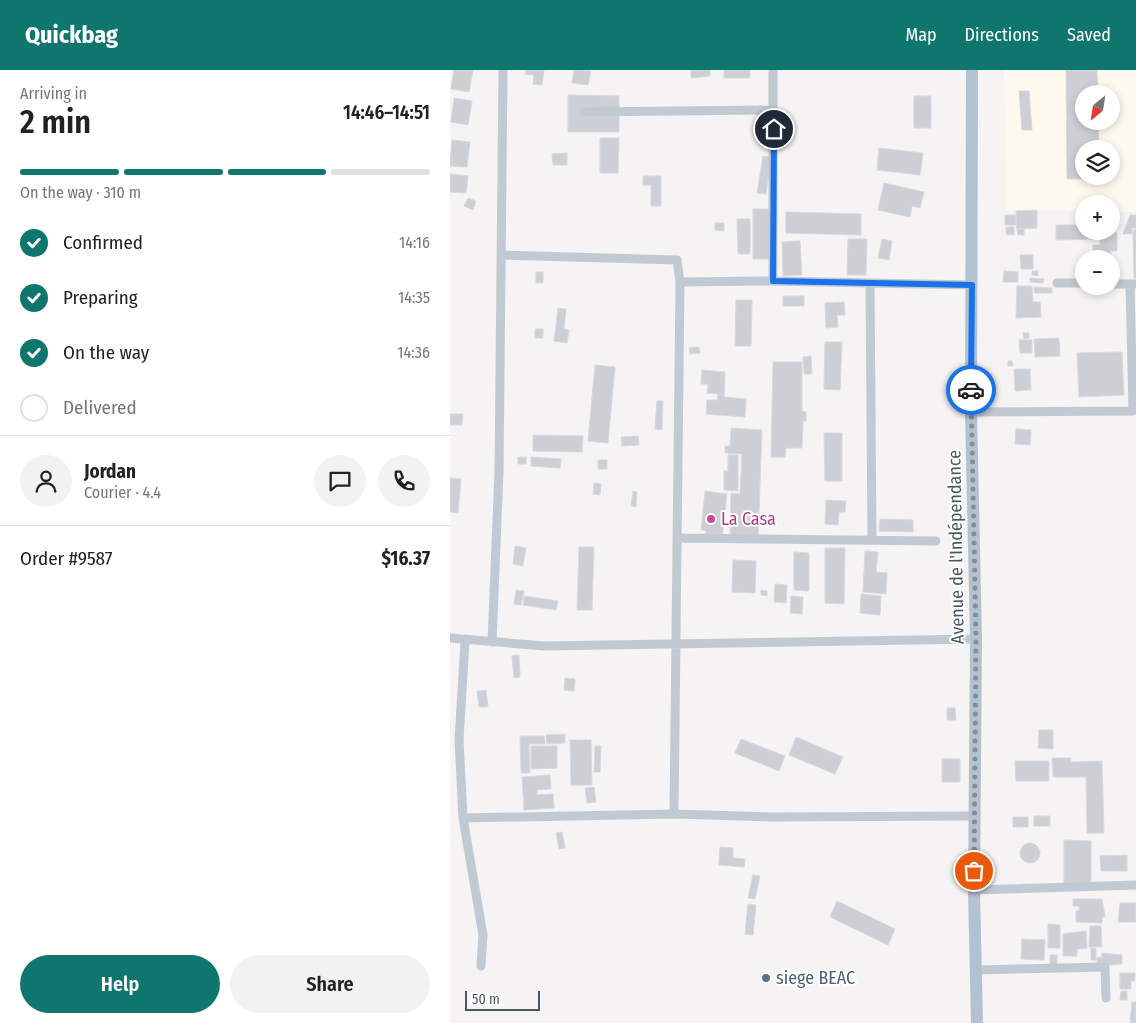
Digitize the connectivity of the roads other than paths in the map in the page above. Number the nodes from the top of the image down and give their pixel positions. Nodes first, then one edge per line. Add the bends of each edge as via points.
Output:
1 (503, 70) edge
2 (773, 70) edge
3 (972, 70) edge
4 (774, 110) junction
5 (584, 112) dead end
6 (501, 255) junction
7 (773, 281) junction
8 (680, 282) junction
9 (1057, 283) dead end
10 (1075, 283) edge
11 (870, 284) junction
12 (1120, 284) edge
13 (1133, 284) edge
14 (972, 285) junction
15 (1134, 410) edge
16 (971, 412) junction
17 (678, 538) junction
18 (872, 540) junction
19 (936, 541) dead end
20 (450, 638) edge
21 (976, 639) junction
22 (466, 641) junction
23 (492, 642) junction
24 (677, 643) junction
25 (674, 814) junction
26 (975, 816) junction
27 (463, 818) junction
28 (1136, 885) edge
29 (974, 890) junction
30 (481, 966) dead end
31 (976, 970) junction
32 (1106, 998) dead end
33 (977, 1023) edge

1 - 6 street
2 - 4 street
3 - 14 main road, Avenue de l'Indépendance
4 - 5 street
4 - 7 street
6 - 8 street via 677,260
6 - 23 street via 499,472
7 - 8 street
7 - 11 street
8 - 17 street
9 - 10 street
11 - 14 street
11 - 18 street
12 - 13 street
13 - 15 street
14 - 16 main road, Avenue de l'Indépendance
15 - 16 street
16 - 21 main road, Avenue de l'Indépendance
17 - 18 street
17 - 24 street
18 - 19 street
20 - 22 street
21 - 24 street
21 - 26 main road, Avenue de l'Indépendance
22 - 23 street
22 - 27 street via 458,740
23 - 24 street via 544,646
24 - 25 street
25 - 26 street
25 - 27 street
26 - 29 main road, Avenue de l'Indépendance
27 - 30 street via 483,935
28 - 29 street
29 - 31 main road, Avenue de l'Indépendance
31 - 32 street via 1105,968
31 - 33 main road, Avenue de l'Indépendance

